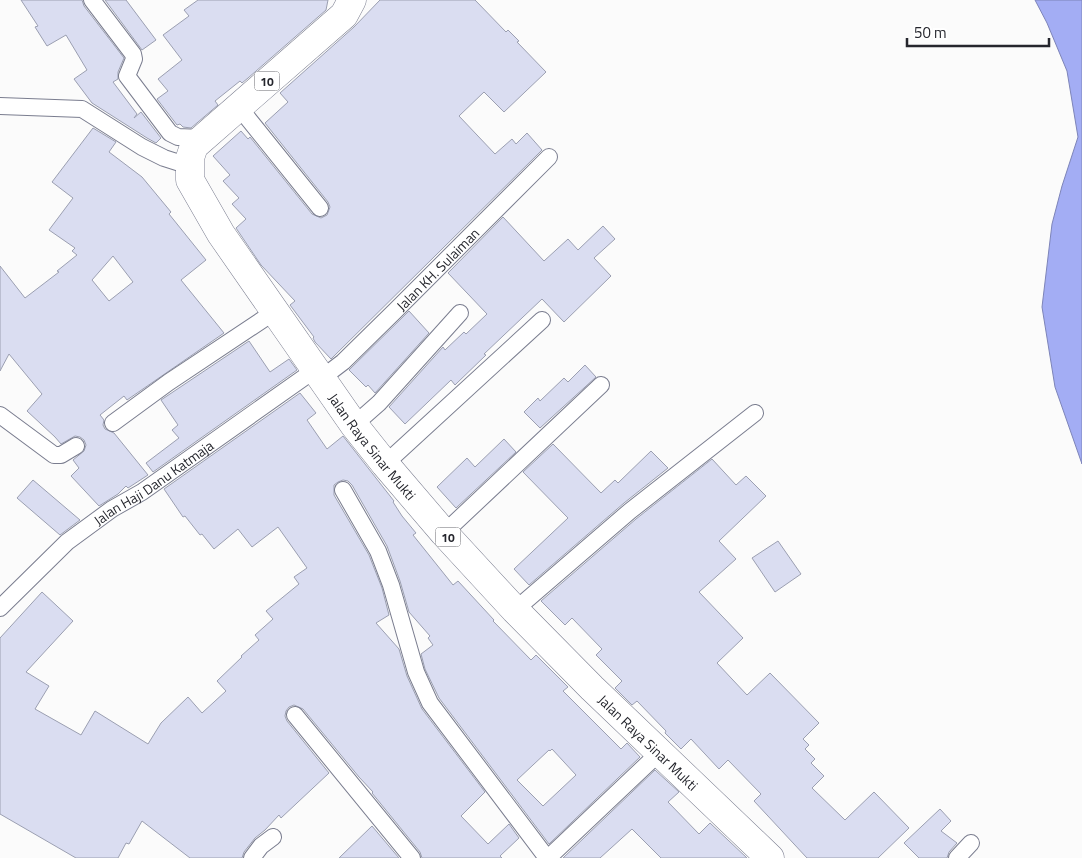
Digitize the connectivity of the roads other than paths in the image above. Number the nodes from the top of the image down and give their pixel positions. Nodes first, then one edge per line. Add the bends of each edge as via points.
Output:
1 (92, 0) edge
2 (352, 0) edge
3 (0, 106) edge
4 (238, 106) junction
5 (202, 138) junction
6 (549, 157) dead end
7 (189, 166) junction
8 (320, 208) dead end
9 (274, 312) junction
10 (460, 313) dead end
11 (542, 320) dead end
12 (319, 373) junction
13 (601, 385) dead end
14 (755, 412) dead end
15 (0, 415) edge
16 (113, 423) dead end
17 (354, 425) junction
18 (76, 446) dead end
19 (385, 464) junction
20 (343, 490) dead end
21 (444, 534) junction
22 (0, 608) edge
23 (515, 610) junction
24 (295, 715) dead end
25 (660, 752) junction
26 (274, 837) dead end
27 (971, 843) dead end
28 (252, 858) edge
29 (412, 858) edge
30 (547, 858) edge
31 (770, 858) edge
32 (957, 858) edge

1 - 5 street via 133,54 127,76 170,132 178,137
2 - 4 highway, 10 via 344,15
3 - 7 street via 82,109 142,147
4 - 5 highway, 10
4 - 8 street
5 - 7 highway, 10 via 191,151
6 - 12 street, Jalan KH. Sulaiman via 343,362
7 - 9 highway, Jalan Raya Sinar Mukti / 10 via 190,180 221,234
9 - 12 highway, Jalan Raya Sinar Mukti / 10
9 - 16 street
10 - 17 street
11 - 19 street
12 - 17 highway, Jalan Raya Sinar Mukti / 10
12 - 22 street, Jalan Haji Danu Katmaja via 142,492 112,508 66,542
13 - 21 street
14 - 23 street via 630,511
15 - 18 street via 54,455 61,455
17 - 19 highway, Jalan Raya Sinar Mukti / 10
19 - 21 highway, Jalan Raya Sinar Mukti / 10
20 - 30 street via 381,560 416,672 430,703
21 - 23 highway, Jalan Raya Sinar Mukti / 10
23 - 25 highway, Jalan Raya Sinar Mukti / 10
24 - 29 street
25 - 30 street
25 - 31 highway, Jalan Raya Sinar Mukti / 10
26 - 28 street
27 - 32 street

